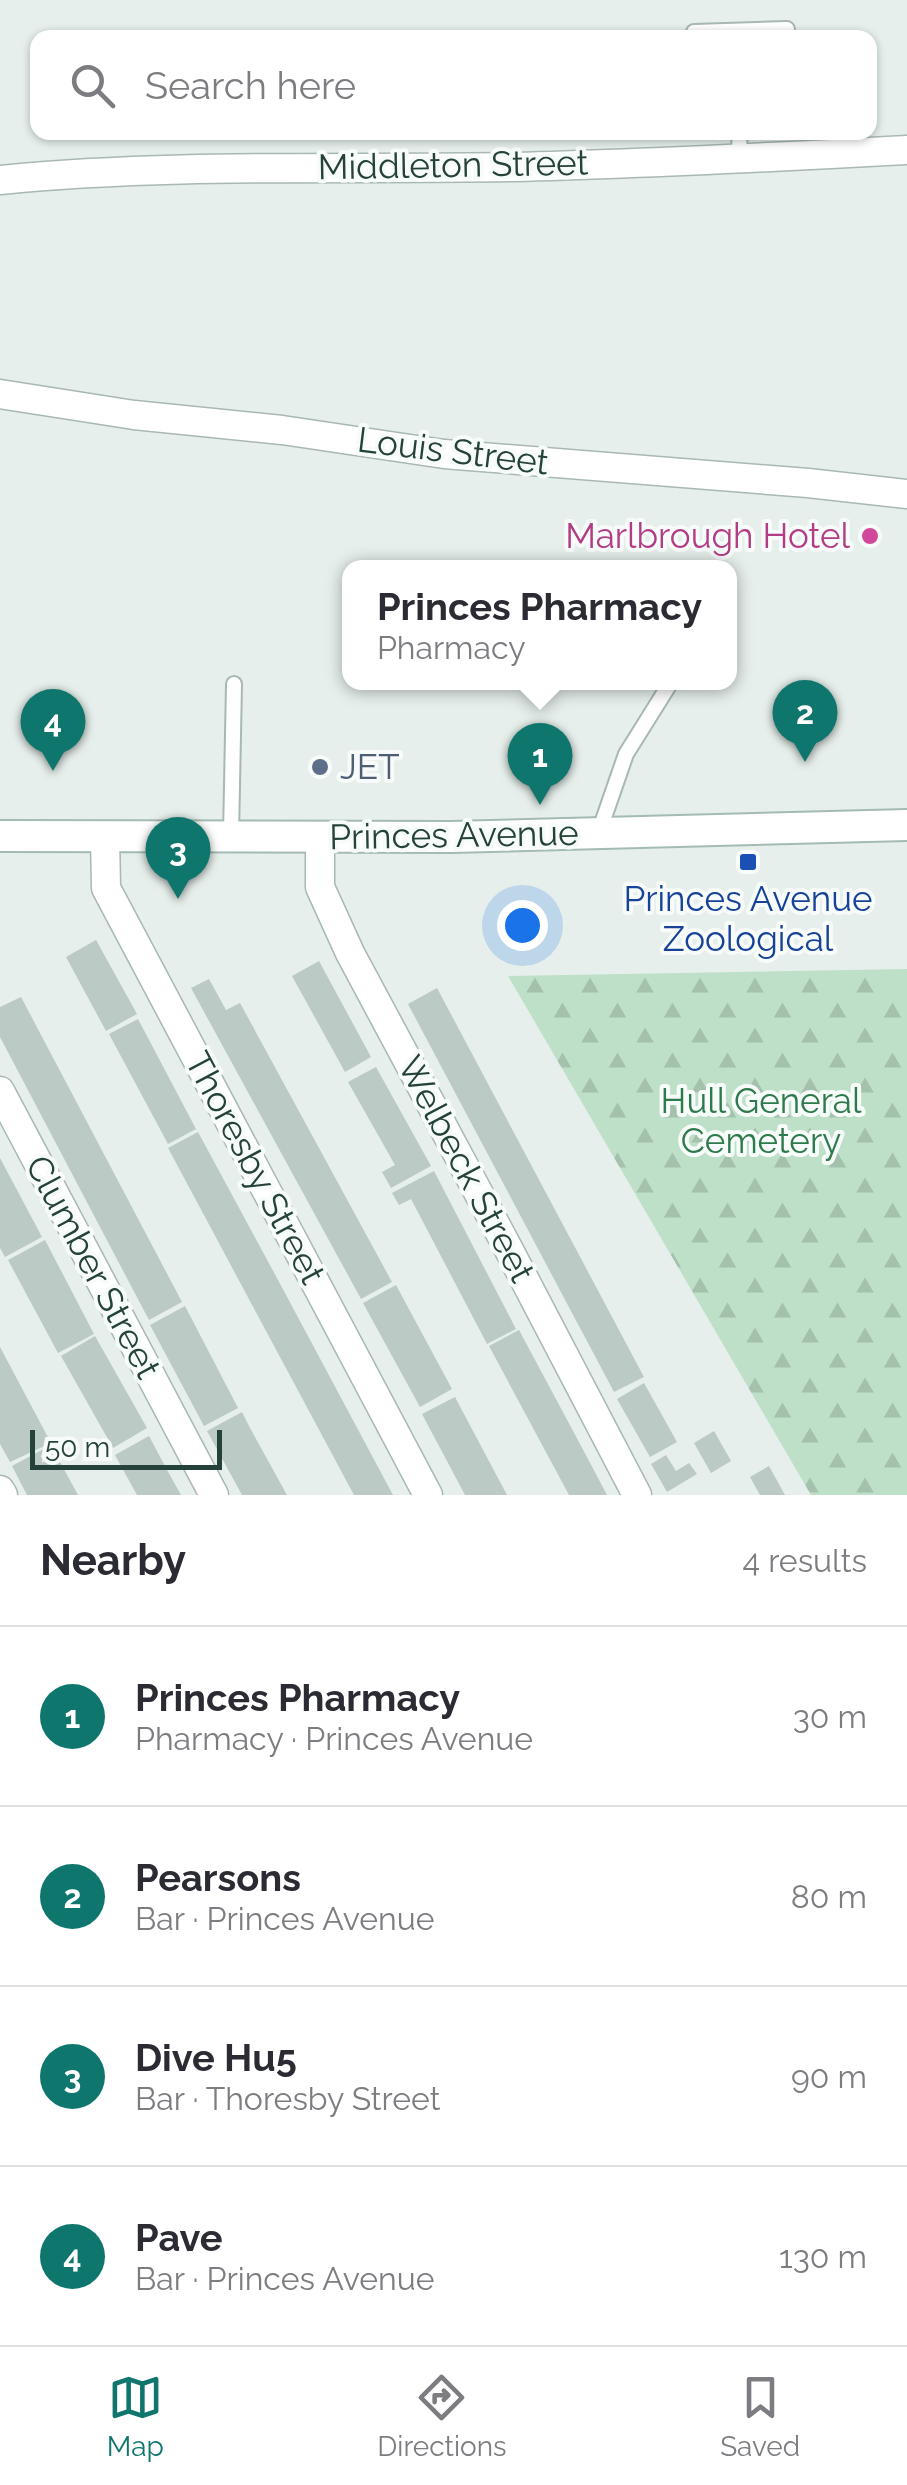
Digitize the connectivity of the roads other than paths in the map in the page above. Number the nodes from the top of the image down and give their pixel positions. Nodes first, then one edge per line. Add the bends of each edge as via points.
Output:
1 (787, 29) dead end
2 (777, 30) edge
3 (739, 145) edge
4 (907, 150) edge
5 (0, 180) edge
6 (0, 394) edge
7 (907, 494) edge
8 (234, 684) dead end
9 (666, 690) edge
10 (907, 825) edge
11 (599, 833) junction
12 (0, 836) edge
13 (105, 836) junction
14 (232, 836) junction
15 (320, 837) junction
16 (0, 1091) edge
17 (214, 1495) edge
18 (428, 1495) edge
19 (637, 1495) edge

1 - 2 lane
3 - 4 street, Middleton Street
3 - 5 street, Middleton Street via 514,167 276,167
6 - 7 street, Louis Street via 444,454
8 - 14 lane
9 - 11 lane via 626,754
10 - 11 street, Princes Avenue
11 - 15 street, Princes Avenue
12 - 13 street, Princes Avenue
13 - 14 street, Princes Avenue
13 - 18 street, Thoresby Street via 106,888
14 - 15 street, Princes Avenue
15 - 19 street, Welbeck Street via 320,886 350,953
16 - 17 street, Clumber Street

